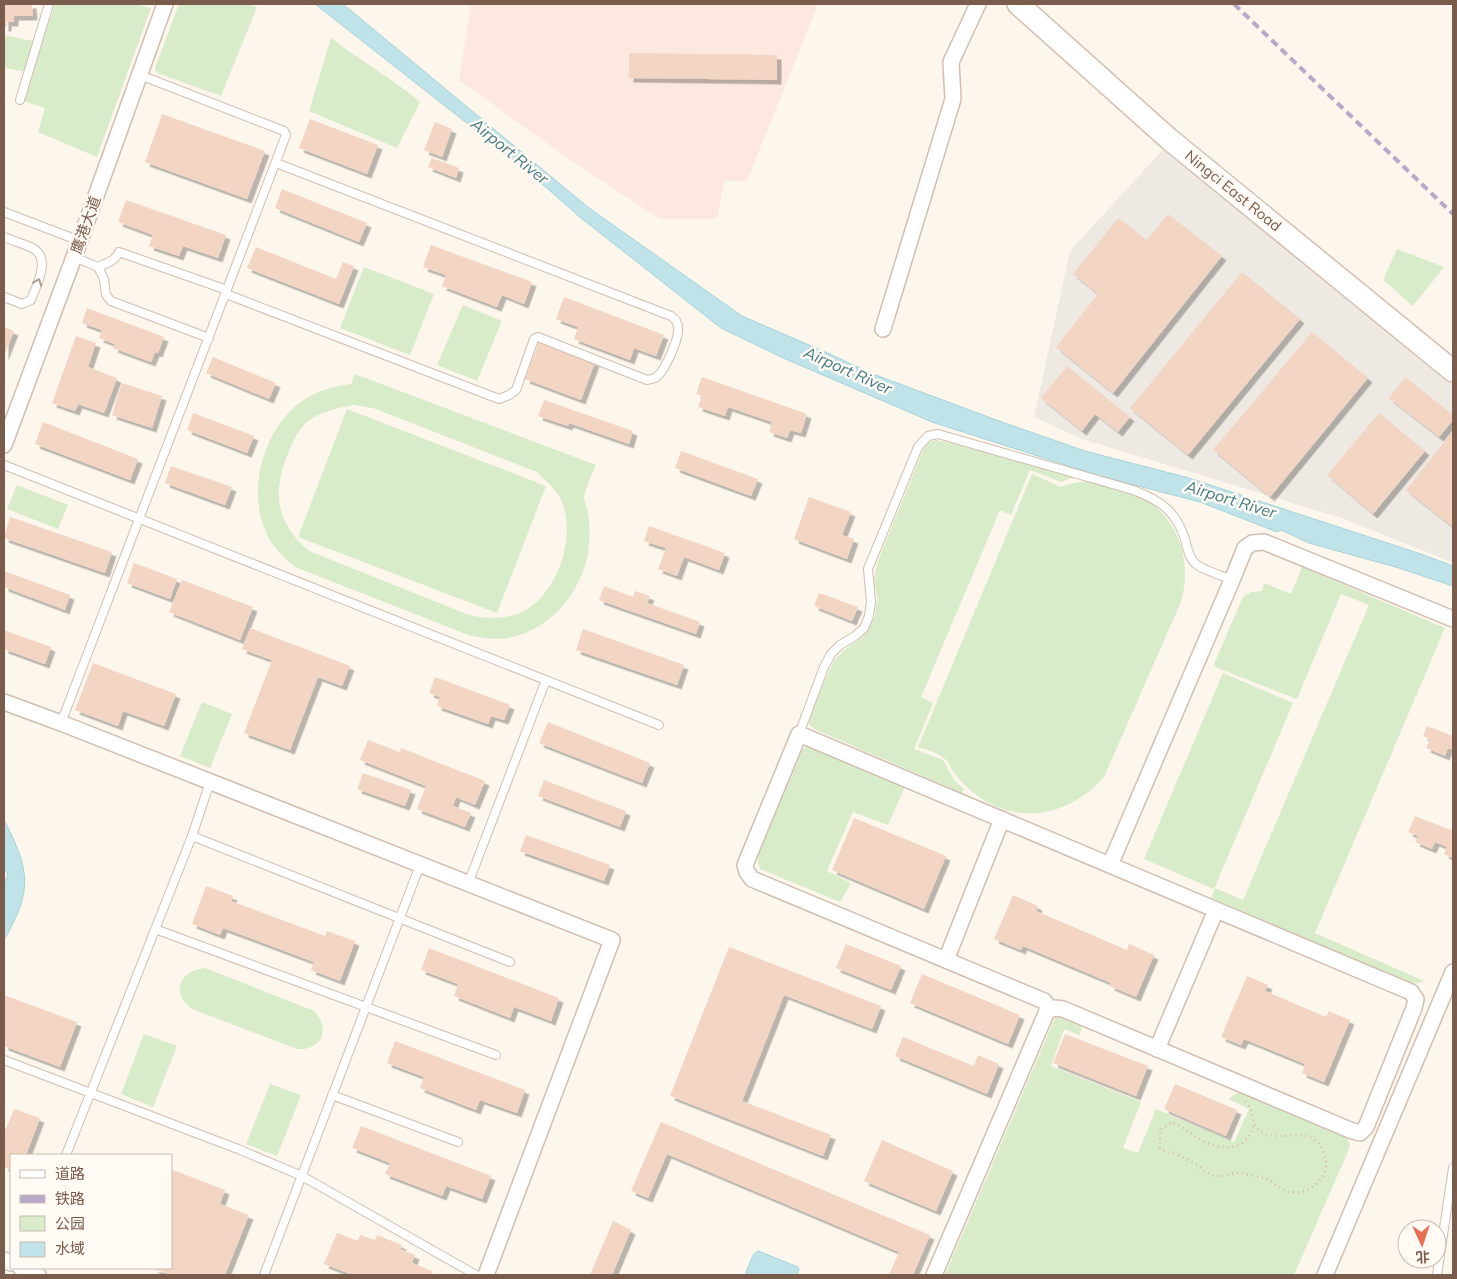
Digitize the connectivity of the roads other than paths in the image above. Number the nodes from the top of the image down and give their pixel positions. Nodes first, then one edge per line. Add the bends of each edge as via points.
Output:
1 (49, 4) edge
2 (978, 4) edge
3 (1018, 4) edge
4 (161, 5) edge
5 (140, 75) junction
6 (20, 100) dead end
7 (276, 164) junction
8 (4, 212) edge
9 (4, 237) edge
10 (80, 241) junction
11 (74, 257) junction
12 (98, 267) junction
13 (227, 292) junction
14 (4, 297) edge
15 (883, 329) dead end
16 (209, 338) junction
17 (1453, 371) edge
18 (4, 446) edge
19 (4, 465) edge
20 (140, 519) junction
21 (1232, 580) junction
22 (1453, 619) edge
23 (546, 680) junction
24 (4, 702) edge
25 (61, 723) junction
26 (659, 725) dead end
27 (799, 734) junction
28 (210, 782) junction
29 (1002, 820) junction
30 (192, 836) junction
31 (420, 865) junction
32 (1110, 865) junction
33 (468, 884) junction
34 (1216, 910) junction
35 (400, 918) junction
36 (155, 929) junction
37 (946, 960) junction
38 (510, 962) dead end
39 (1453, 972) edge
40 (366, 1008) junction
41 (1047, 1011) junction
42 (1157, 1049) junction
43 (496, 1055) dead end
44 (4, 1060) edge
45 (90, 1093) junction
46 (332, 1095) junction
47 (458, 1142) dead end
48 (66, 1154) edge
49 (1453, 1168) edge
50 (302, 1176) junction
51 (24, 1269) edge
52 (38, 1275) edge
53 (264, 1275) edge
54 (476, 1275) edge
55 (486, 1275) edge
56 (934, 1275) edge
57 (1325, 1275) edge
58 (1437, 1275) edge

1 - 6 lane
2 - 15 street via 951,62 952,99
3 - 17 main road, Ningci East Road via 1169,139
4 - 5 street, 鹰港大道
5 - 7 lane via 284,131 286,136
5 - 10 street, 鹰港大道
7 - 13 lane
7 - 13 lane via 671,316 679,327 678,336 663,370 655,378 647,380 538,337 534,339 516,390 499,399
8 - 10 lane
14 -> 9 lane via 22,304 31,300 42,270 42,259 35,250
10 - 11 street, 鹰港大道
11 - 12 lane
11 - 18 street, 鹰港大道
12 - 13 lane via 110,262 119,252
12 - 16 lane via 106,295 111,301
13 - 16 lane
16 - 20 lane
19 - 20 lane
20 - 23 lane
20 - 25 lane
21 - 22 street via 1244,548 1252,542 1264,542
21 - 27 lane via 1196,564 1190,556 1180,525 1166,508 1147,495 938,434 928,436 918,447 868,569 872,602 864,628 831,654
21 - 32 street
23 - 26 lane
23 - 33 lane
24 - 25 street
25 - 28 street
27 - 29 street
27 - 37 street via 745,865 747,872 752,879
28 - 30 lane
28 - 31 street
29 - 32 street
29 - 37 street
30 - 35 lane
30 - 36 lane
31 - 33 street
31 - 35 lane
32 - 34 street
33 - 55 street via 612,940
34 - 42 street
34 - 42 street via 1411,992 1416,999 1366,1127 1360,1132 1350,1130
35 - 38 lane
35 - 40 lane
36 - 40 lane
36 - 45 lane
37 - 41 street via 1044,1001
39 - 57 street
40 - 43 lane
40 - 46 lane
41 - 42 street via 1063,1009
41 - 56 street
44 - 45 lane
45 - 48 lane
45 - 50 lane
46 - 47 lane
46 - 50 lane
49 - 58 lane
50 - 53 lane
50 - 54 lane
51 - 52 street

